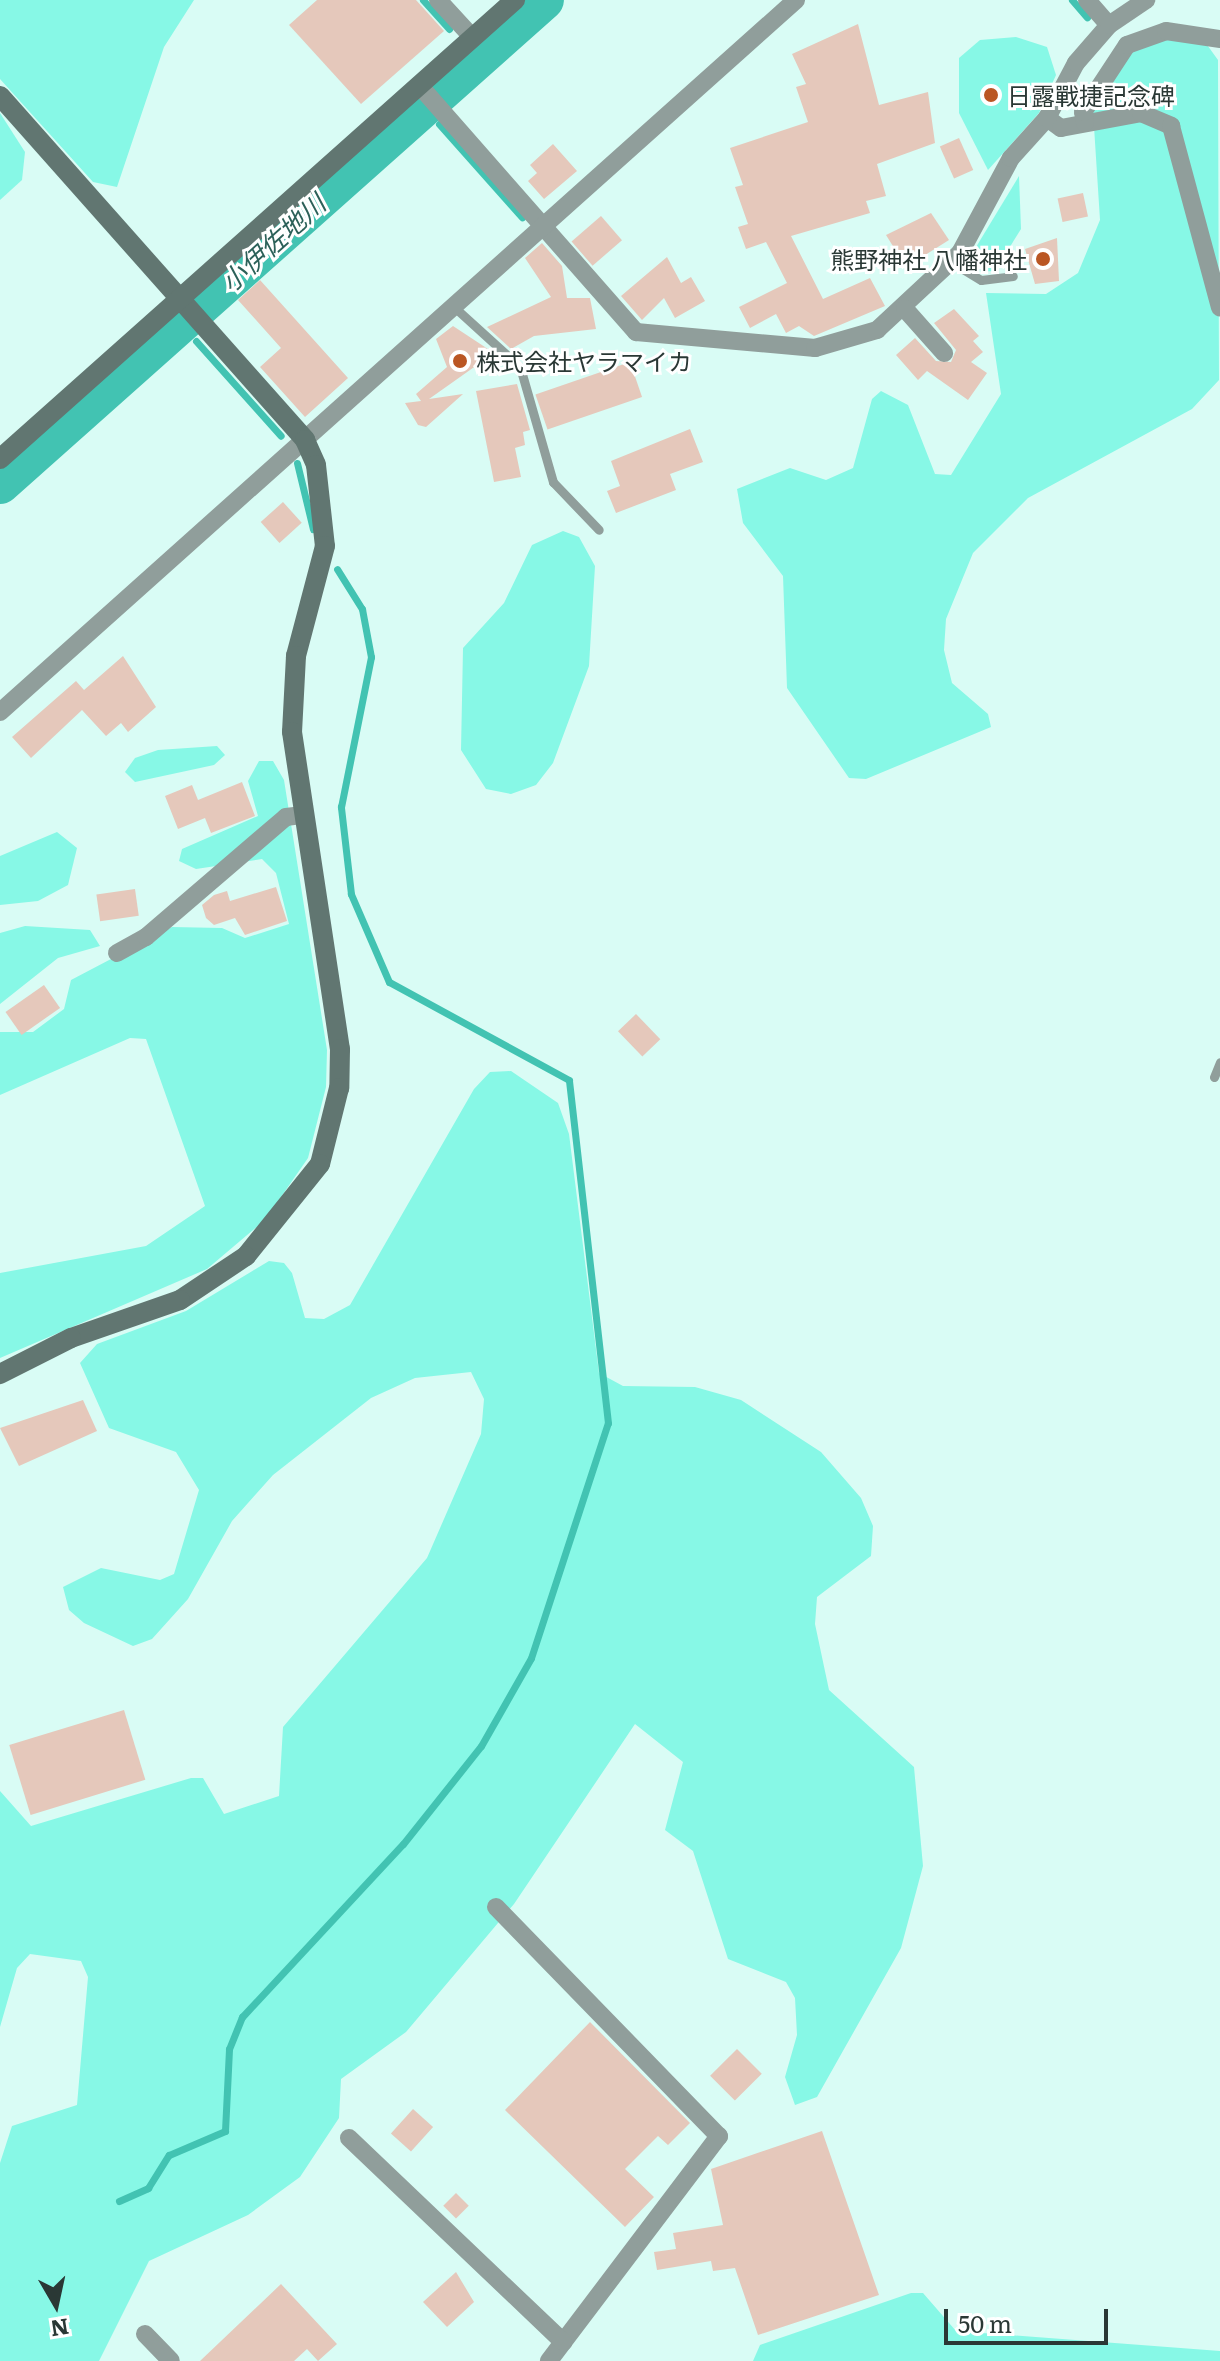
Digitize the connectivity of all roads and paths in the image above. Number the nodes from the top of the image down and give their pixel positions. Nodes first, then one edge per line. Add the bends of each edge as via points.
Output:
1 (438, 0) edge
2 (515, 0) edge
3 (796, 0) edge
4 (1087, 0) edge
5 (1146, 0) edge
6 (1109, 25) junction
7 (473, 38) junction
8 (1220, 39) edge
9 (422, 89) junction
10 (0, 96) edge
11 (1047, 118) junction
12 (1085, 123) junction
13 (543, 224) junction
14 (951, 262) junction
15 (1013, 276) dead end
16 (453, 306) junction
17 (1220, 308) edge
18 (189, 309) junction
19 (905, 309) junction
20 (944, 353) dead end
21 (305, 440) junction
22 (0, 459) edge
23 (599, 530) dead end
24 (0, 712) edge
25 (303, 815) junction
26 (117, 953) dead end
27 (1220, 1062) edge
28 (1214, 1077) dead end
29 (0, 1374) edge
30 (496, 1907) dead end
31 (349, 2138) dead end
32 (145, 2334) dead end
33 (563, 2342) junction
34 (171, 2361) edge
35 (549, 2361) edge

1 - 7 street
2 - 7 street
3 - 13 street
4 - 6 street
5 - 6 street
6 - 11 street via 1064,80
7 - 9 street
8 - 12 street via 1166,31 1127,45 1083,112
9 - 13 street
9 - 18 street
10 - 18 street
11 - 12 street via 1061,128
11 - 14 street via 1011,158 980,228
12 - 17 street via 1141,113 1171,126
13 - 16 street
13 - 19 street via 646,337 815,348 858,339
14 - 15 lane via 981,280
14 - 19 street
16 - 21 street
16 - 23 lane via 520,367 553,482
18 - 21 street
18 - 22 street
19 - 20 street
21 - 24 street
21 - 25 street via 327,519 292,681
25 - 26 street via 286,817 146,937
25 - 29 street via 340,1049 337,1101 320,1164 275,1229 214,1280
27 - 28 lane
30 - 33 street via 719,2136
31 - 33 street
32 - 34 street
33 - 35 street

